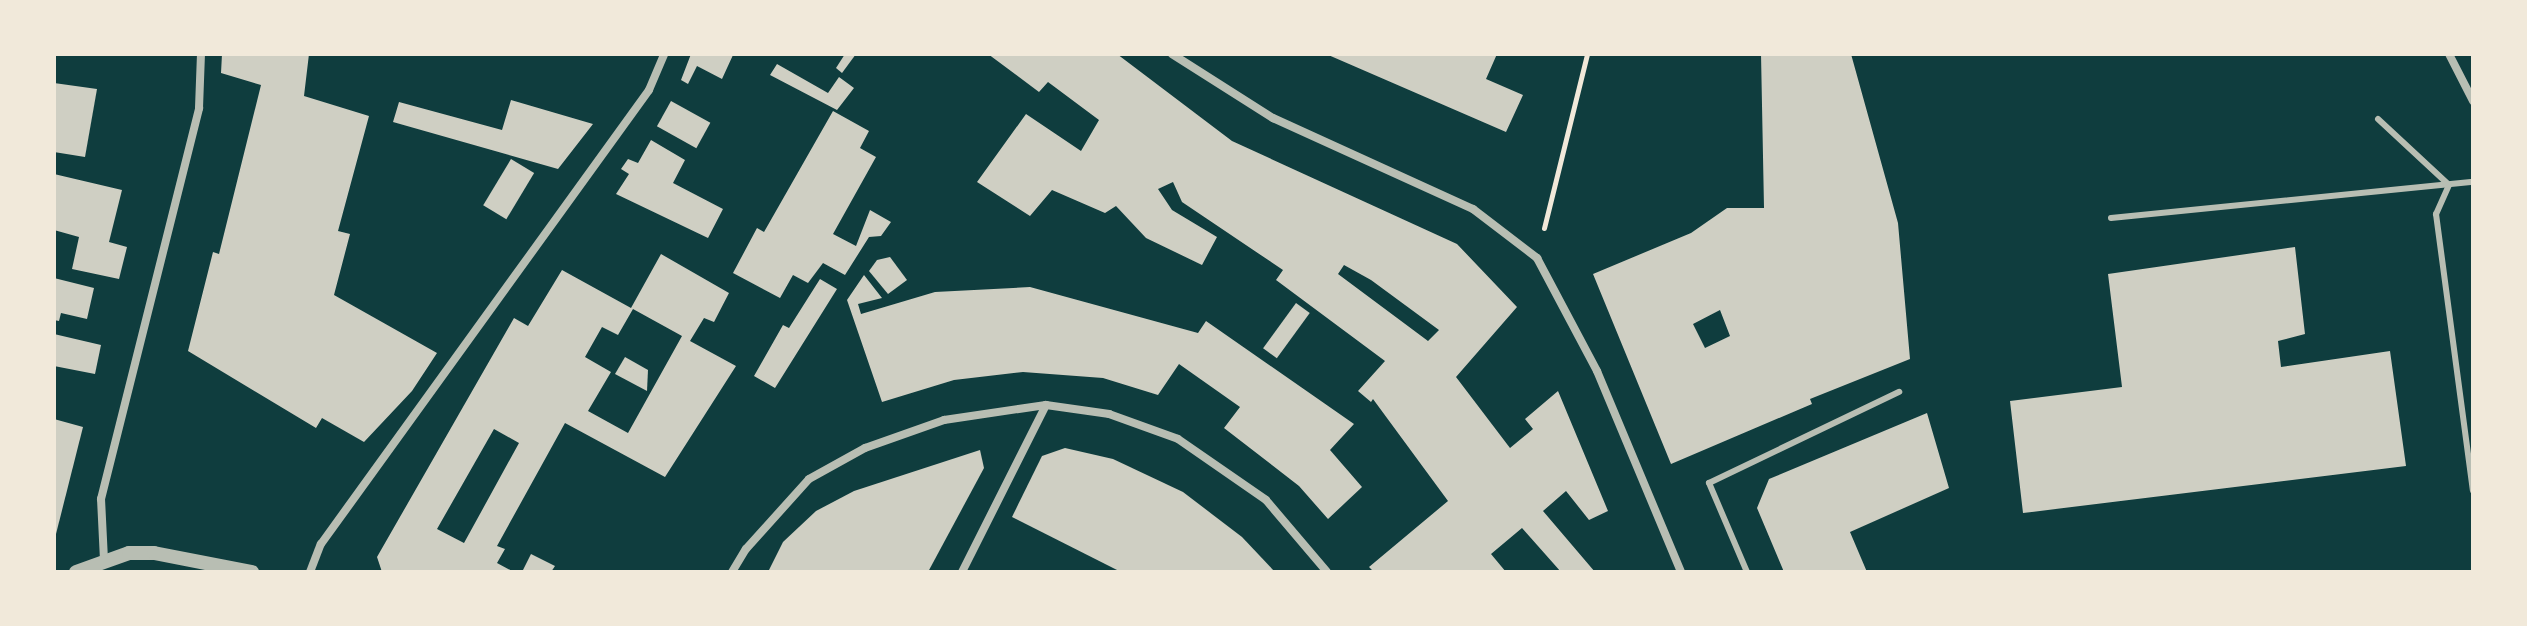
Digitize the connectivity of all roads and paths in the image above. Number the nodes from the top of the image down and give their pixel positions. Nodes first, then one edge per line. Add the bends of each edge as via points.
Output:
1 (201, 54) edge
2 (664, 54) edge
3 (1172, 54) edge
4 (1587, 54) edge
5 (2449, 54) edge
6 (2473, 101) edge
7 (2378, 119) dead end
8 (2473, 182) edge
9 (2449, 185) junction
10 (2111, 218) dead end
11 (1537, 258) junction
12 (1899, 392) dead end
13 (1046, 405) junction
14 (2473, 491) edge
15 (104, 560) junction
16 (76, 572) edge
17 (252, 572) edge
18 (310, 572) edge
19 (732, 572) edge
20 (962, 572) edge
21 (1327, 572) edge
22 (1681, 572) edge
23 (1747, 572) edge

1 - 15 street via 199,108 101,499
2 - 18 street via 649,90 321,544
3 - 11 street via 1273,118 1473,209
4 - 11 path
5 - 6 street
7 - 9 lane
8 - 9 lane
9 - 10 lane
9 - 14 lane via 2436,214
11 - 22 street via 1597,371
12 - 23 lane via 1709,483
13 - 19 street via 944,420 865,448 809,479
13 - 20 street
13 - 21 street via 1109,414 1178,439 1266,500
15 - 16 street
15 - 17 street via 154,553

